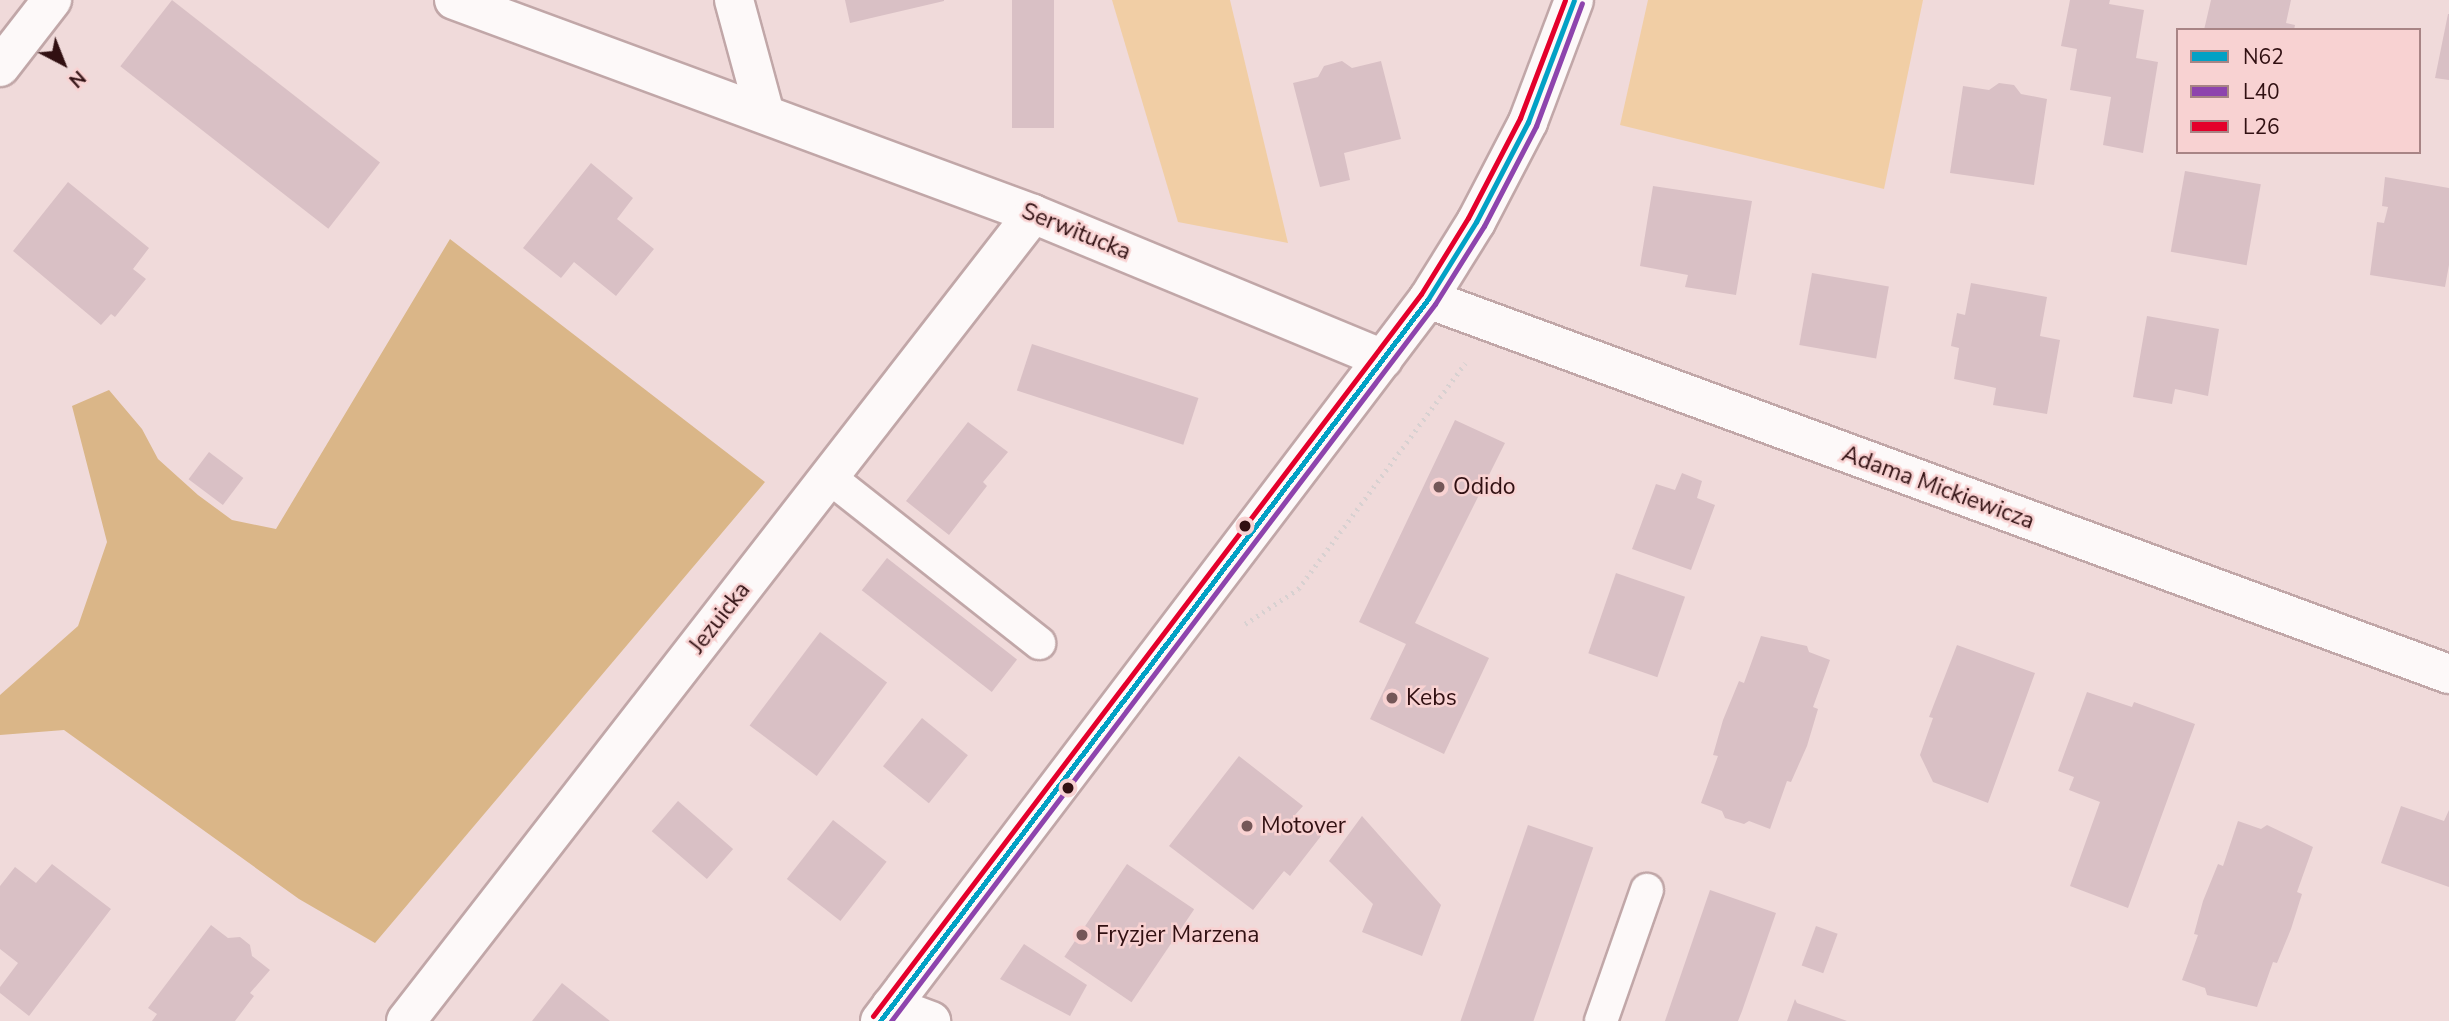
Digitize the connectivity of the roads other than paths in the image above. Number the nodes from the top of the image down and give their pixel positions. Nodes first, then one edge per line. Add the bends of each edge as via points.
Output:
1 (52, 0) edge
2 (454, 0) edge
3 (734, 0) edge
4 (1574, 0) edge
5 (0, 67) edge
6 (765, 114) junction
7 (1033, 214) junction
8 (1428, 299) junction
9 (1383, 359) junction
10 (829, 477) junction
11 (1039, 643) dead end
12 (2449, 674) edge
13 (1647, 890) dead end
14 (885, 1014) edge
15 (406, 1021) edge
16 (931, 1021) edge
17 (1601, 1021) edge

1 - 5 street
2 - 6 street, Serwitucka
3 - 6 street
4 - 8 street via 1528,122 1476,222
6 - 7 street, Serwitucka
7 - 9 street, Serwitucka
7 - 10 street, Jezuicka
8 - 9 street
8 - 12 street, Adama Mickiewicza
9 - 14 street
10 - 11 lane
10 - 15 street, Jezuicka
13 - 17 lane
14 - 16 street

